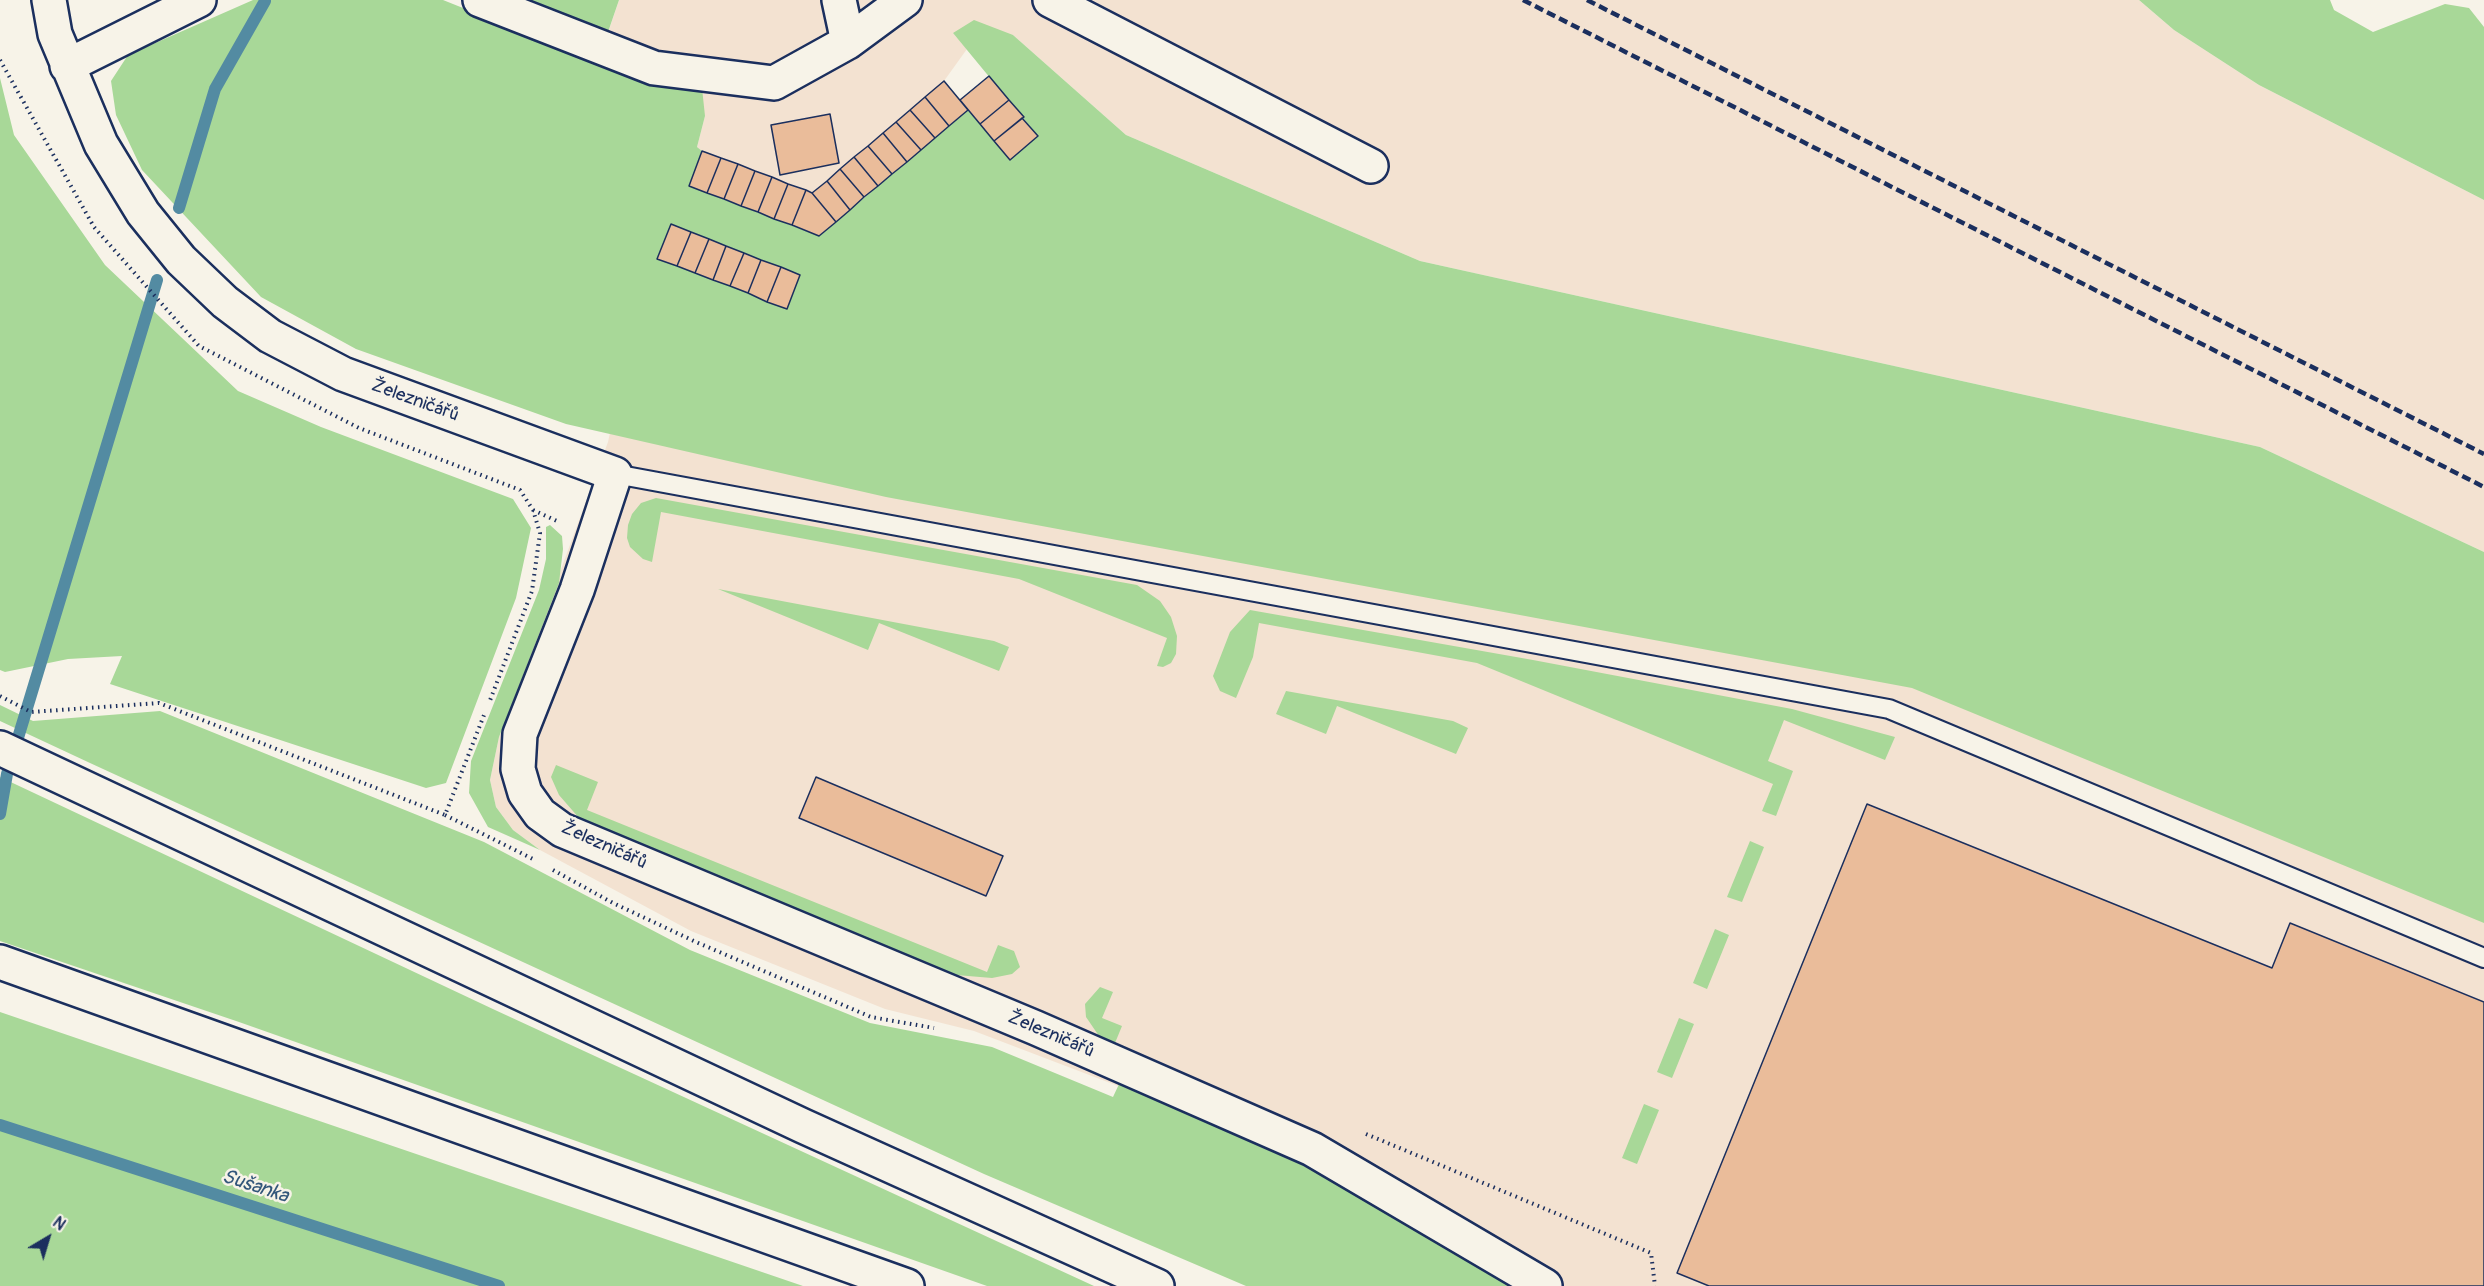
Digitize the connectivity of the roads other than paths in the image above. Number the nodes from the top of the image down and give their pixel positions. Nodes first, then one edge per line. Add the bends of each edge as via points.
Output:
1 (23, 0) edge
2 (49, 0) edge
3 (199, 0) edge
4 (480, 0) edge
5 (840, 0) edge
6 (906, 0) edge
7 (1050, 0) edge
8 (55, 34) junction
9 (848, 42) junction
10 (67, 66) junction
11 (1371, 166) dead end
12 (615, 474) junction
13 (0, 748) edge
14 (2484, 958) edge
15 (0, 963) edge
16 (907, 1286) edge
17 (1157, 1286) edge
18 (1545, 1286) edge

1 - 8 street, Železničářů
2 - 8 street, Železničářů
3 - 10 street
4 - 9 street via 654,68 774,83
5 - 9 street
6 - 9 street
7 - 11 street
8 - 10 street, Železničářů
10 - 12 street, Železničářů via 102,144 143,213 181,260 270,336 343,374
12 - 14 lane via 1889,709
12 - 18 street, Železničářů via 577,590 520,734 518,769 525,793 540,814 562,830 1036,1028 1312,1149
13 - 17 street via 803,1126
15 - 16 street

